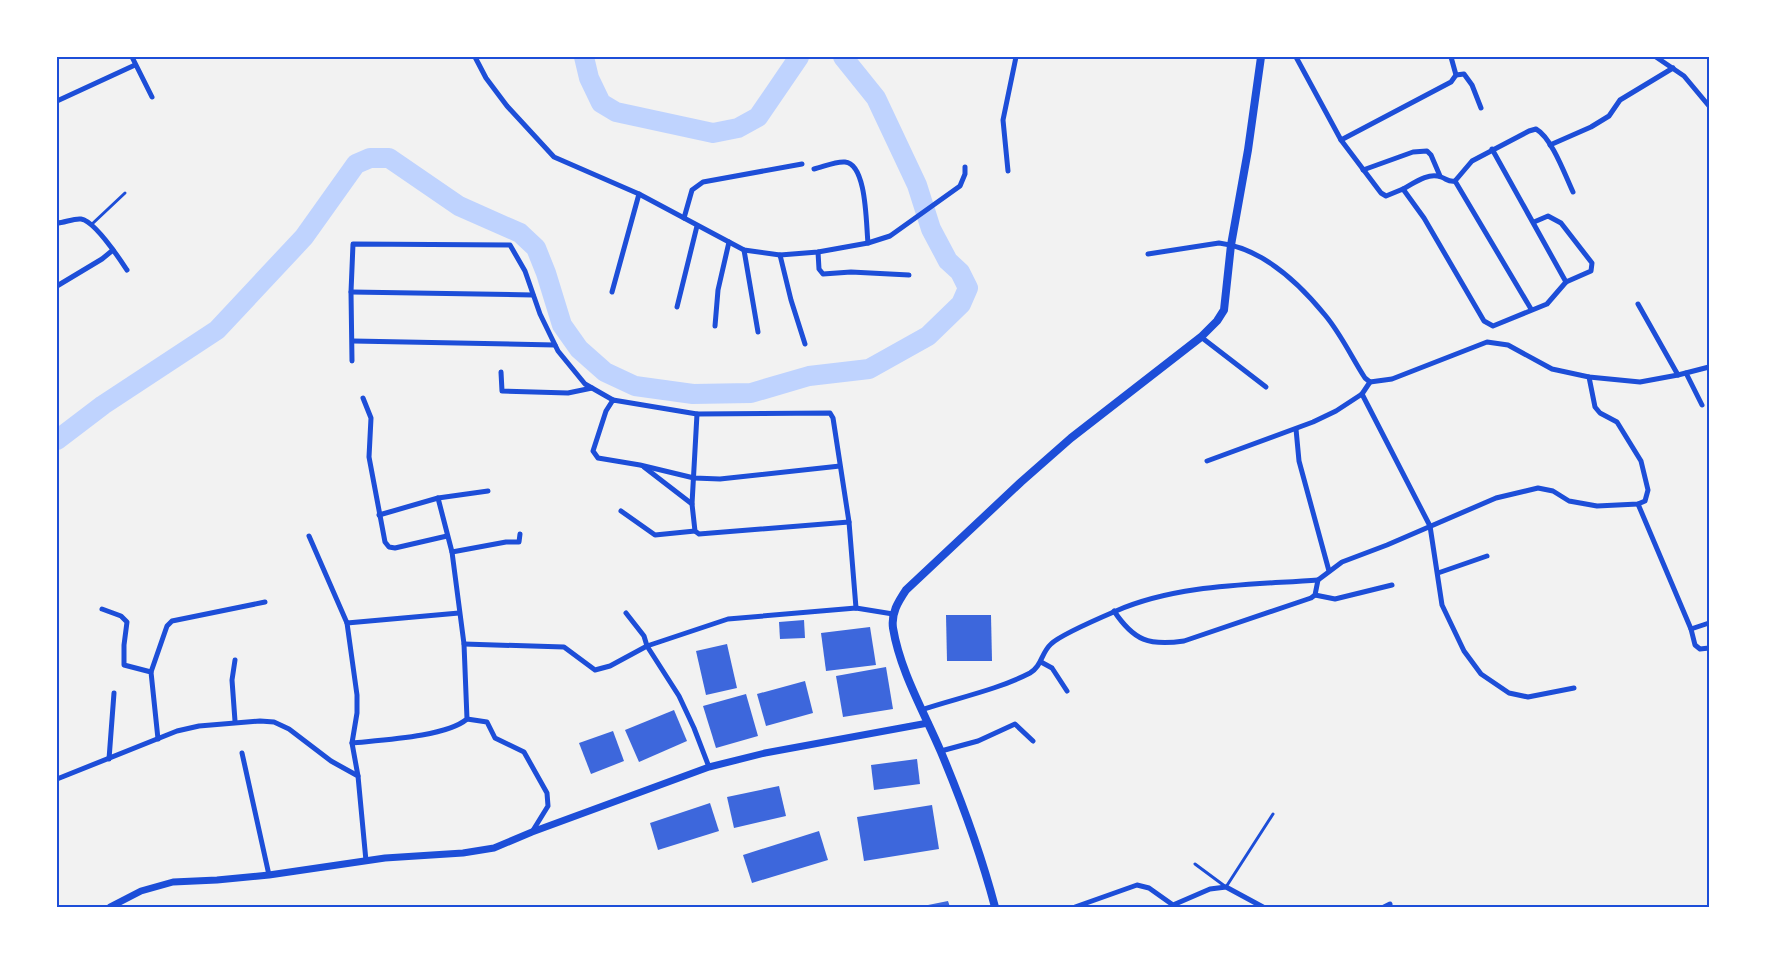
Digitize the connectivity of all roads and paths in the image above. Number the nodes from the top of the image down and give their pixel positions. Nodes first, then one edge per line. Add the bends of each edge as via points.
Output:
1 (132, 57) edge
2 (475, 57) edge
3 (1016, 57) edge
4 (1261, 57) edge
5 (1296, 57) edge
6 (1451, 57) edge
7 (1656, 57) edge
8 (135, 65) junction
9 (1672, 68) junction
10 (1456, 75) junction
11 (152, 98) dead end
12 (57, 100) edge
13 (1709, 106) edge
14 (1481, 108) dead end
15 (1341, 140) junction
16 (1550, 145) junction
17 (1492, 149) junction
18 (802, 164) dead end
19 (965, 167) dead end
20 (814, 169) dead end
21 (1363, 170) junction
22 (1008, 171) dead end
23 (1440, 176) junction
24 (1455, 181) junction
25 (1403, 189) junction
26 (1573, 192) dead end
27 (125, 193) dead end
28 (639, 194) junction
29 (684, 218) junction
30 (1534, 222) junction
31 (57, 223) edge
32 (91, 225) junction
33 (697, 226) junction
34 (729, 242) junction
35 (868, 243) junction
36 (1231, 244) junction
37 (113, 250) junction
38 (744, 250) junction
39 (818, 252) junction
40 (1148, 254) dead end
41 (780, 255) junction
42 (127, 270) dead end
43 (909, 275) dead end
44 (1566, 282) junction
45 (57, 286) edge
46 (351, 292) junction
47 (612, 292) dead end
48 (533, 295) junction
49 (1638, 304) dead end
50 (676, 307) dead end
51 (1531, 309) junction
52 (715, 326) dead end
53 (758, 332) dead end
54 (1201, 337) junction
55 (352, 341) junction
56 (805, 344) dead end
57 (555, 345) junction
58 (352, 361) dead end
59 (1709, 367) edge
60 (501, 372) dead end
61 (1686, 373) junction
62 (1678, 375) junction
63 (1589, 377) junction
64 (1370, 382) junction
65 (1266, 387) dead end
66 (592, 388) junction
67 (1362, 394) junction
68 (363, 398) dead end
69 (613, 400) junction
70 (1702, 405) dead end
71 (697, 414) junction
72 (1296, 429) junction
73 (1207, 460) dead end
74 (640, 465) junction
75 (840, 466) junction
76 (694, 478) junction
77 (488, 491) dead end
78 (438, 498) junction
79 (692, 504) junction
80 (1638, 504) junction
81 (621, 511) dead end
82 (379, 515) junction
83 (849, 522) junction
84 (1430, 526) junction
85 (695, 531) junction
86 (520, 534) dead end
87 (309, 536) dead end
88 (447, 536) junction
89 (452, 552) junction
90 (1487, 556) dead end
91 (1329, 570) junction
92 (1438, 573) junction
93 (1318, 580) junction
94 (1392, 585) dead end
95 (1315, 595) junction
96 (265, 602) dead end
97 (856, 608) junction
98 (102, 609) dead end
99 (1114, 611) junction
100 (626, 613) dead end
101 (459, 614) junction
102 (893, 614) junction
103 (347, 623) junction
104 (1709, 623) edge
105 (1691, 629) junction
106 (464, 644) junction
107 (647, 646) junction
108 (1709, 648) edge
109 (235, 660) dead end
110 (1041, 662) junction
111 (151, 672) junction
112 (1574, 688) dead end
113 (1067, 691) dead end
114 (114, 693) dead end
115 (921, 710) junction
116 (467, 719) junction
117 (235, 722) junction
118 (928, 723) junction
119 (158, 739) junction
120 (1033, 741) dead end
121 (352, 743) junction
122 (940, 751) junction
123 (242, 753) dead end
124 (109, 759) junction
125 (709, 767) junction
126 (358, 778) junction
127 (57, 779) edge
128 (1273, 814) dead end
129 (532, 832) junction
130 (366, 861) junction
131 (1195, 864) dead end
132 (269, 875) junction
133 (1226, 886) junction
134 (1390, 904) dead end
135 (110, 907) edge
136 (995, 907) edge
137 (1075, 907) edge
138 (1263, 907) edge
139 (1384, 907) edge

1 - 8 street
2 - 28 street via 507,106 554,157
3 - 22 street via 1003,120
4 - 36 main road
5 - 15 street
6 - 10 street
7 - 9 street
8 - 11 street
8 - 12 street
9 - 13 street via 1684,76
9 - 16 street via 1620,100 1609,116
10 - 14 street via 1464,74
10 - 15 street via 1447,85
15 - 21 street
16 - 17 street via 1539,131 1532,129
16 - 26 street
17 - 24 street via 1472,161
17 - 30 street
18 - 29 street via 703,182 692,190
19 - 35 street via 960,186 891,236
20 - 35 street via 842,161 858,170
21 - 23 street via 1413,152 1427,151
21 - 25 street via 1386,196
23 - 24 street
23 - 25 street via 1425,177
24 - 51 street
25 - 51 street via 1484,321 1493,326
27 - 32 lane
28 - 29 street
28 - 47 street
29 - 33 street
30 - 44 street
30 - 44 street via 1548,216 1561,223 1592,263 1591,271
31 - 32 street via 82,219
32 - 37 street
33 - 34 street
33 - 50 street
34 - 38 street
34 - 52 street
35 - 39 street
36 - 40 street
36 - 54 main road via 1224,310
36 - 64 street via 1266,259 1295,284 1326,316
37 - 42 street
37 - 45 street
38 - 41 street
38 - 53 street
39 - 41 street
39 - 43 street via 823,274
41 - 56 street
44 - 51 street via 1547,304
46 - 48 street
46 - 48 street via 353,244 510,245
46 - 55 street
48 - 57 street
49 - 62 street
54 - 65 street
54 - 102 main road via 1021,482 906,590
55 - 57 street
55 - 58 street
57 - 66 street
59 - 61 street
60 - 66 street via 502,391 568,393
61 - 62 street
61 - 70 street
62 - 63 street via 1640,382
63 - 64 street via 1552,369 1508,345 1487,342 1392,379
63 - 80 street via 1595,407 1617,422 1641,461 1648,490 1645,501
64 - 67 street
66 - 69 street
67 - 72 street
67 - 84 street
68 - 82 street via 371,418 369,457
69 - 71 street
69 - 74 street via 597,437 595,456
71 - 75 street via 830,413
71 - 76 street
72 - 73 street
72 - 91 street via 1299,461
74 - 76 street
74 - 79 street
75 - 76 street via 720,479
75 - 83 street
76 - 79 street
77 - 78 street
78 - 82 street
78 - 88 street
79 - 85 street
80 - 84 street via 1597,506 1569,501 1553,491 1538,488 1496,498
80 - 105 street
81 - 85 street via 662,536
82 - 88 street via 389,547
83 - 85 street via 699,534
83 - 97 street
84 - 91 street
84 - 92 street
86 - 89 street via 516,543
87 - 103 street
88 - 89 street
89 - 101 street
90 - 92 street
91 - 93 street
92 - 112 street via 1442,605 1464,651 1481,674 1509,693 1528,697
93 - 95 street
93 - 99 street via 1185,592
94 - 95 street via 1335,599
95 - 99 street via 1184,641 1163,644 1144,640 1125,628
96 - 111 street via 172,621
97 - 102 street
97 - 107 street via 728,619
98 - 111 street via 128,622 124,665
99 - 110 street via 1053,642 1044,651
100 - 107 street
101 - 103 street
101 - 106 street
102 - 115 main road via 901,655
103 - 121 street via 357,704
104 - 105 street
105 - 108 street via 1695,645
106 - 107 street via 564,647 595,669 610,666
106 - 116 street
107 - 125 street via 685,709
109 - 117 street
110 - 113 street via 1052,668
110 - 115 street via 1030,673
111 - 119 street
114 - 124 street
115 - 118 main road
116 - 121 street via 458,726
116 - 129 street via 487,722 495,738 524,752 547,793 548,806
117 - 119 street via 199,726
117 - 126 street via 273,722 289,729
118 - 122 main road
118 - 125 street
119 - 124 street
120 - 122 street via 1015,723 978,741
121 - 126 street
122 - 136 main road via 985,869
123 - 132 street
124 - 127 street
125 - 129 street
126 - 130 street
128 - 133 lane
129 - 130 street via 494,848
130 - 132 street
131 - 133 lane
132 - 135 street via 173,882 141,891
133 - 137 street via 1173,904 1137,885
133 - 138 street
134 - 139 street

